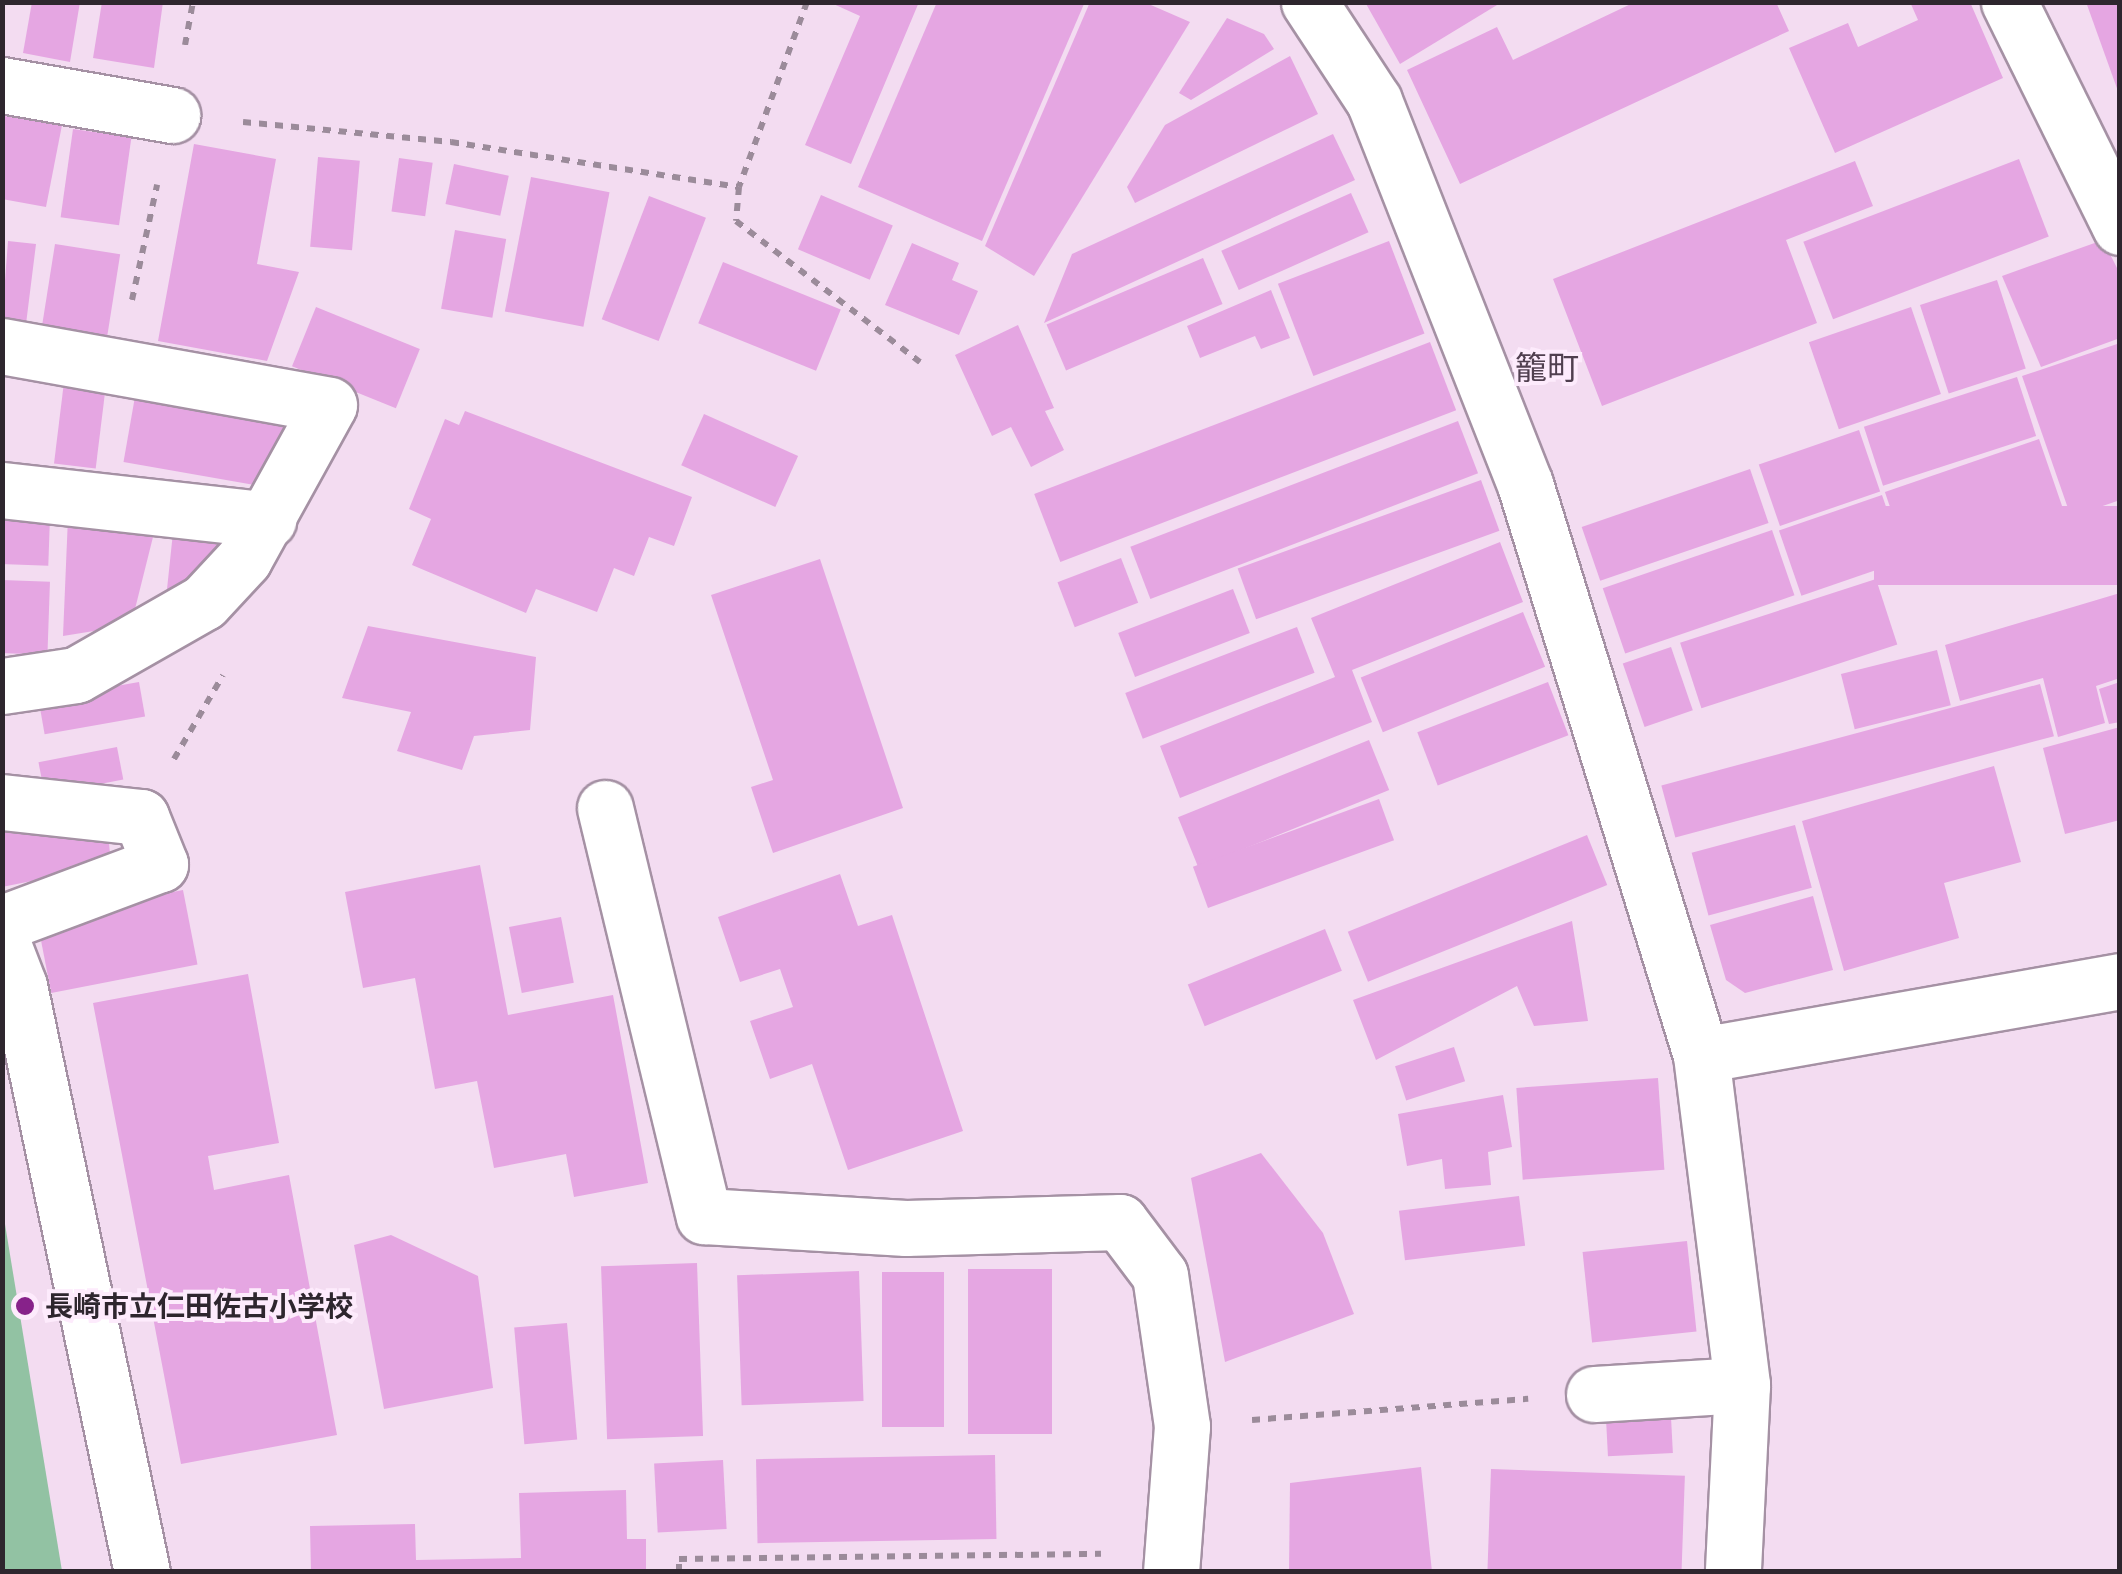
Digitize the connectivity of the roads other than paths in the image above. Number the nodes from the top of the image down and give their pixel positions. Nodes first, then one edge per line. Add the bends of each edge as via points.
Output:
1 (1309, 2) edge
2 (2009, 2) edge
3 (2, 85) edge
4 (172, 115) road end
5 (2120, 227) edge
6 (2, 346) edge
7 (2, 490) edge
8 (268, 520) junction
9 (2, 686) edge
10 (2, 802) edge
11 (604, 808) dead end
12 (2, 923) edge
13 (2, 942) edge
14 (2120, 981) edge
15 (1702, 1055) junction
16 (1742, 1385) junction
17 (1594, 1394) road end
18 (1172, 1562) edge
19 (142, 1572) edge
20 (1733, 1572) edge

1 - 15 street via 1374,101 1525,484
2 - 5 street
3 - 4 street
6 - 8 street via 329,404
7 - 8 street
8 - 9 street via 244,559 204,602 76,675
10 - 12 street via 140,816 160,864
11 - 18 street via 704,1216 906,1228 1120,1222 1160,1275 1182,1426
13 - 19 street via 18,986
14 - 15 street
15 - 16 street
16 - 17 street
16 - 20 street

